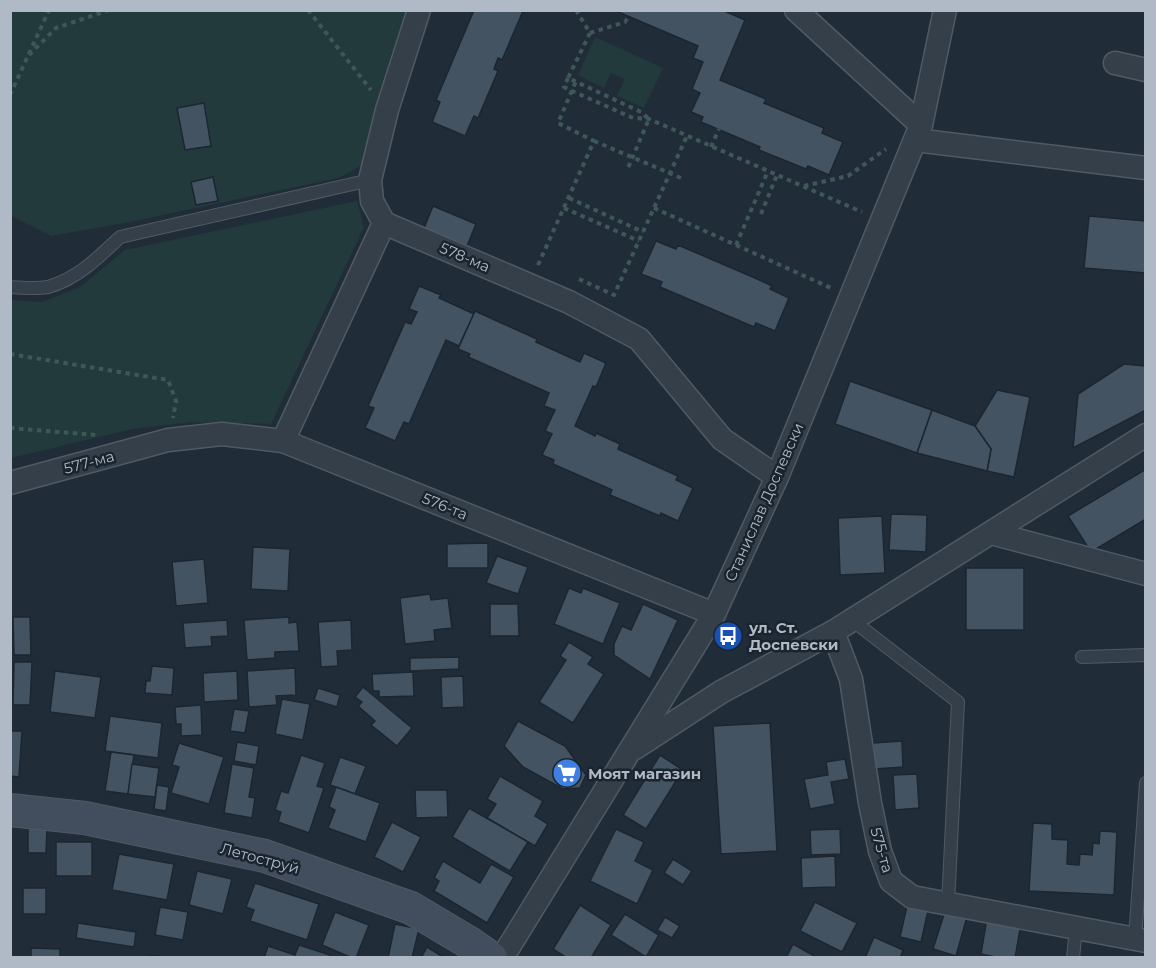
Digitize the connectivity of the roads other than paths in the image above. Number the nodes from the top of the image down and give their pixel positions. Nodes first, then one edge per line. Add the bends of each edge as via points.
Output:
1 (419, 10) edge
2 (796, 10) edge
3 (945, 10) edge
4 (1115, 63) dead end
5 (1146, 70) edge
6 (918, 133) junction
7 (1146, 168) edge
8 (370, 180) junction
9 (384, 223) junction
10 (10, 287) edge
11 (1146, 435) edge
12 (168, 440) joint
13 (283, 441) junction
14 (777, 477) junction
15 (10, 483) edge
16 (991, 533) junction
17 (1146, 574) edge
18 (714, 614) junction
19 (843, 626) junction
20 (1146, 655) edge
21 (1082, 657) dead end
22 (629, 752) junction
23 (1146, 783) edge
24 (10, 810) edge
25 (948, 904) junction
26 (1076, 928) junction
27 (1141, 940) edge
28 (491, 957) edge
29 (502, 957) edge
30 (1073, 957) edge

1 - 8 street via 387,110
2 - 6 street
3 - 6 street, Станислав Доспевски
4 - 5 street
6 - 7 street
6 - 14 street, Станислав Доспевски
8 - 9 street via 372,201
8 - 10 lane via 120,237 68,279 46,287
9 - 13 street
9 - 14 street, 578-ма via 569,302 639,339 722,439
11 - 16 street
12 - 13 street, 576-та via 222,434
12 - 15 street, 577-ма
13 - 18 street, 576-та
14 - 18 street, Станислав Доспевски
16 - 17 street
16 - 19 street
18 - 22 street, Станислав Доспевски
19 - 22 street via 721,692
19 - 25 street, 575-та via 870,803 891,881 912,897
19 - 25 lane via 958,702
20 - 21 lane
22 - 29 street, Станислав Доспевски
23 - 27 lane
24 - 28 street, Летоструй via 85,818 265,856 411,908
25 - 26 street, 575-та
26 - 27 street, 575-та
26 - 30 lane

